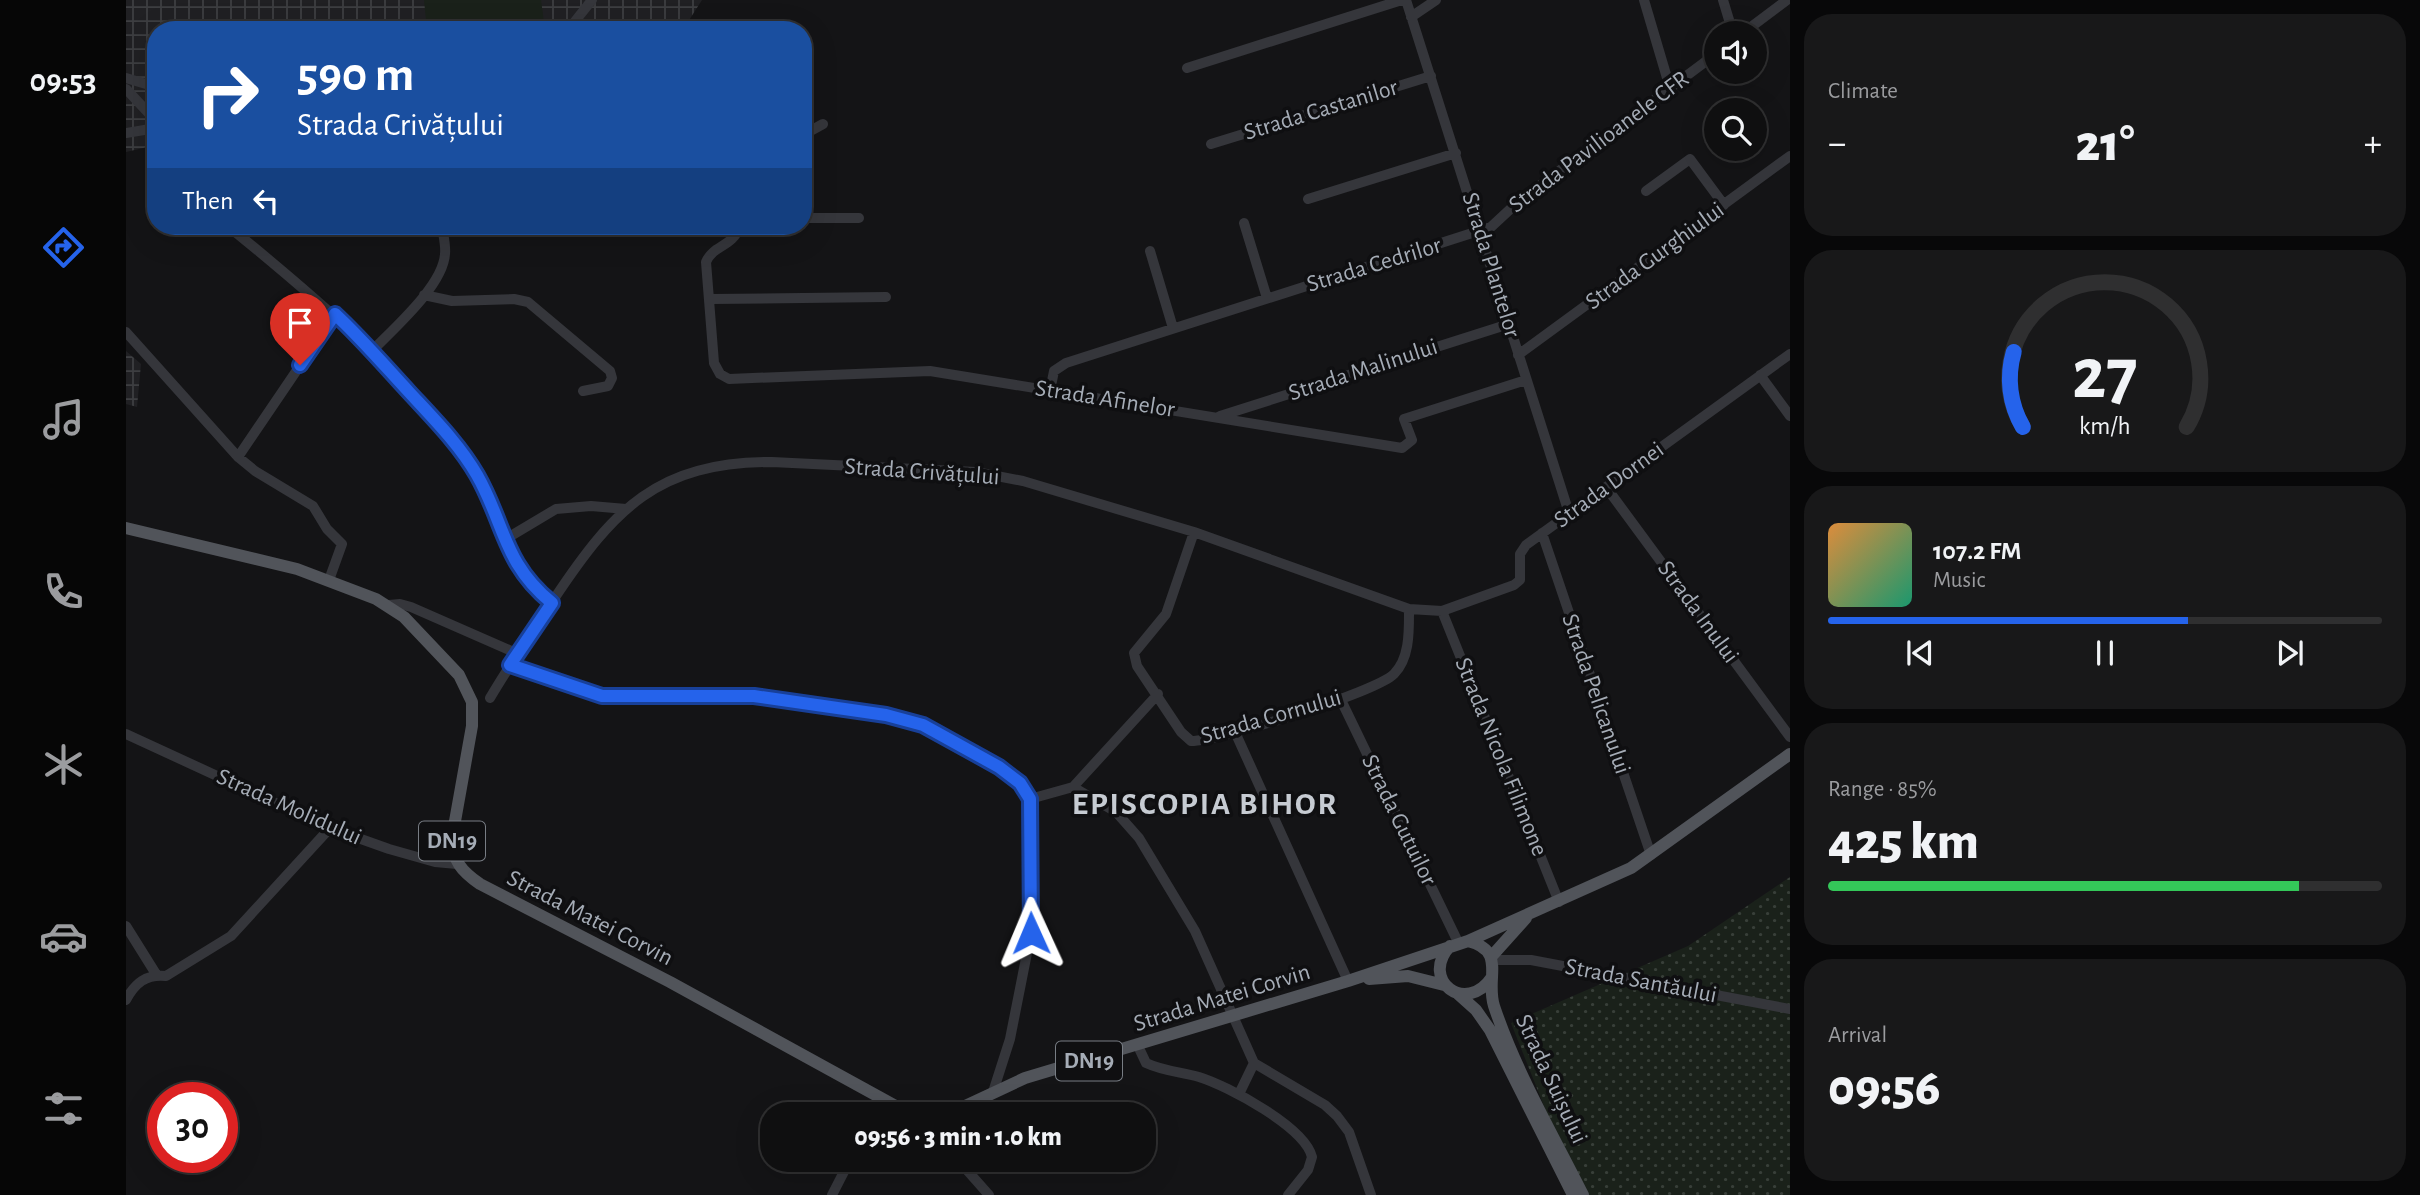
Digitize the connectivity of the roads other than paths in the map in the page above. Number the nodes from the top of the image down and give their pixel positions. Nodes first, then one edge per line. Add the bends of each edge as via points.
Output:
1 (592, 0) edge
2 (1404, 0) edge
3 (1436, 0) edge
4 (1644, 0) edge
5 (1723, 0) edge
6 (1787, 0) edge
7 (1411, 18) junction
8 (575, 21) edge
9 (1729, 21) edge
10 (1759, 21) edge
11 (1704, 63) edge
12 (1187, 68) dead end
13 (1431, 76) junction
14 (126, 78) edge
15 (147, 84) edge
16 (1670, 88) junction
17 (126, 89) edge
18 (147, 110) joint
19 (823, 124) dead end
20 (140, 128) junction
21 (147, 128) edge
22 (812, 130) edge
23 (126, 133) edge
24 (1211, 144) dead end
25 (1456, 153) junction
26 (1790, 156) edge
27 (1646, 191) dead end
28 (1308, 199) dead end
29 (1724, 205) junction
30 (812, 218) edge
31 (859, 218) dead end
32 (1244, 223) dead end
33 (1481, 232) junction
34 (239, 235) edge
35 (443, 235) edge
36 (734, 235) edge
37 (1150, 251) dead end
38 (424, 295) junction
39 (886, 297) dead end
40 (1267, 298) junction
41 (711, 299) junction
42 (335, 314) junction
43 (1508, 324) junction
44 (1172, 328) junction
45 (126, 332) edge
46 (372, 351) junction
47 (1790, 354) edge
48 (1518, 355) junction
49 (1760, 375) junction
50 (1526, 380) junction
51 (583, 391) dead end
52 (1050, 391) junction
53 (1218, 416) junction
54 (1790, 416) edge
55 (238, 457) junction
56 (1606, 486) junction
57 (626, 509) junction
58 (1569, 513) junction
59 (126, 528) edge
60 (1194, 532) junction
61 (1542, 533) junction
62 (504, 540) junction
63 (329, 580) junction
64 (552, 603) junction
65 (388, 606) junction
66 (1409, 609) junction
67 (1442, 611) junction
68 (516, 653) junction
69 (510, 665) junction
70 (1158, 694) junction
71 (490, 698) dead end
72 (1340, 698) junction
73 (1235, 732) junction
74 (126, 734) edge
75 (1790, 737) edge
76 (1790, 754) edge
77 (1073, 787) junction
78 (1030, 799) junction
79 (330, 828) junction
80 (1651, 855) junction
81 (457, 863) junction
82 (1559, 902) junction
83 (1531, 913) junction
84 (126, 926) edge
85 (1459, 942) junction
86 (1492, 959) junction
87 (156, 974) junction
88 (1492, 977) junction
89 (1351, 980) junction
90 (1444, 985) junction
91 (1457, 993) junction
92 (126, 1000) edge
93 (1790, 1009) edge
94 (1235, 1016) junction
95 (1138, 1046) junction
96 (1254, 1063) junction
97 (993, 1092) junction
98 (1239, 1094) junction
99 (878, 1098) junction
100 (876, 1102) edge
101 (886, 1102) edge
102 (973, 1102) edge
103 (844, 1172) edge
104 (967, 1172) edge
105 (984, 1193) edge
106 (832, 1195) edge
107 (1288, 1195) edge
108 (1371, 1195) edge
109 (1573, 1195) edge
110 (1583, 1195) edge

1 - 8 street
2 - 7 street, Strada Plantelor
2 - 12 street
3 - 7 street
4 - 16 street
5 - 9 street
6 - 10 street
7 - 13 street, Strada Plantelor
11 - 16 street, Strada Pavilioanele CFR
13 - 24 street, Strada Castanilor
13 - 25 street, Strada Plantelor
14 - 15 street
16 - 33 street, Strada Pavilioanele CFR
17 - 18 street
18 - 20 street
19 - 22 street
20 - 21 street
20 - 23 street
25 - 28 street
25 - 33 street, Strada Plantelor
26 - 29 street, Strada Gurghiului
27 - 29 street via 1690,159
29 - 48 street, Strada Gurghiului
30 - 31 street
32 - 40 street
33 - 40 street, Strada Cedrilor
33 - 43 street, Strada Plantelor
34 - 42 street
35 - 38 street via 445,254
36 - 41 street, Strada Afinelor via 706,262
37 - 44 street
38 - 46 street
38 - 51 street via 452,301 528,302 610,371 608,386
39 - 41 street
40 - 44 street, Strada Cedrilor
41 - 52 street, Strada Afinelor via 714,363 729,379 907,370
42 - 46 street
42 - 55 street
43 - 48 street, Strada Plantelor
43 - 53 street, Strada Malinului
44 - 52 street, Strada Cedrilor via 1059,366
45 - 55 street
46 - 62 street via 467,460
47 - 49 street, Strada Dornei
48 - 50 street, Strada Plantelor
49 - 54 street
49 - 56 street, Strada Dornei
50 - 53 street, Strada Afinelor via 1404,419 1412,440 1402,448
50 - 58 street, Strada Plantelor
52 - 53 street, Strada Afinelor
55 - 63 street via 320,512 327,529 342,544
56 - 58 street, Strada Dornei
56 - 75 street, Strada Inului
57 - 60 street, Strada Crivățului via 658,486 697,470 745,462 785,463 976,472 1049,487
57 - 62 street via 556,509
57 - 64 street, Strada Crivățului via 581,558
58 - 61 street, Strada Dornei
59 - 63 main road, DN19
60 - 66 street, Strada Crivățului
60 - 70 street, Strada Cornului via 1166,614 1134,653 1137,666
61 - 67 street, Strada Dornei via 1522,549 1522,573 1514,585
61 - 80 street, Strada Pelicanului
62 - 64 street via 523,573
63 - 65 main road, DN19
64 - 68 street, Strada Crivățului
65 - 68 street via 411,607
65 - 81 main road, DN19 via 447,659 472,702 472,726 453,821
66 - 67 street, Strada Crivățului
66 - 72 street, Strada Cornului via 1404,662 1381,684
67 - 82 street, Strada Nicola Filimone
68 - 69 street, Strada Crivățului
69 - 71 street, Strada Crivățului
69 - 78 street via 602,696 754,696 906,718 999,767 1020,783
70 - 73 street, Strada Cornului via 1191,741
70 - 77 street
72 - 73 street, Strada Cornului
72 - 85 street, Strada Gutuilor
73 - 89 street
74 - 79 street, Strada Molidului
76 - 80 main road, Strada Matei Corvin
77 - 78 street
77 - 94 street via 1116,812 1139,838 1195,931
78 - 97 street via 1031,933 1010,1039
79 - 81 street, Strada Molidului via 435,862
79 - 87 street via 231,936 166,976
80 - 82 main road, Strada Matei Corvin
81 - 99 main road, Strada Matei Corvin / DN19 via 480,884 670,982
82 - 83 main road, Strada Matei Corvin
83 - 85 main road, Strada Matei Corvin
83 - 86 main road, Strada Matei Corvin
84 - 87 street
85 - 86 main road via 1482,946
85 - 89 main road, Strada Matei Corvin / DN19
85 - 90 main road via 1439,964
86 - 88 main road
86 - 93 street, Strada Santăului via 1531,960
87 - 92 street via 139,981
88 - 91 main road via 1478,992
88 - 110 main road, Strada Suișului via 1493,1002 1507,1041
89 - 90 main road, Strada Matei Corvin / DN19 via 1408,976
89 - 94 main road, Strada Matei Corvin / DN19
90 - 91 main road, DN19
91 - 109 main road, Strada Suișului / DN19 via 1490,1030
94 - 95 main road, Strada Matei Corvin / DN19
94 - 96 street
95 - 97 main road, Strada Matei Corvin / DN19 via 1025,1077
95 - 98 street via 1146,1063 1200,1077
96 - 98 street
96 - 108 street via 1337,1116 1349,1132
97 - 102 main road, Strada Matei Corvin / DN19
98 - 107 street via 1303,1139 1310,1149 1308,1170
99 - 100 street
99 - 101 main road, Strada Matei Corvin / DN19
103 - 106 street
104 - 105 street

